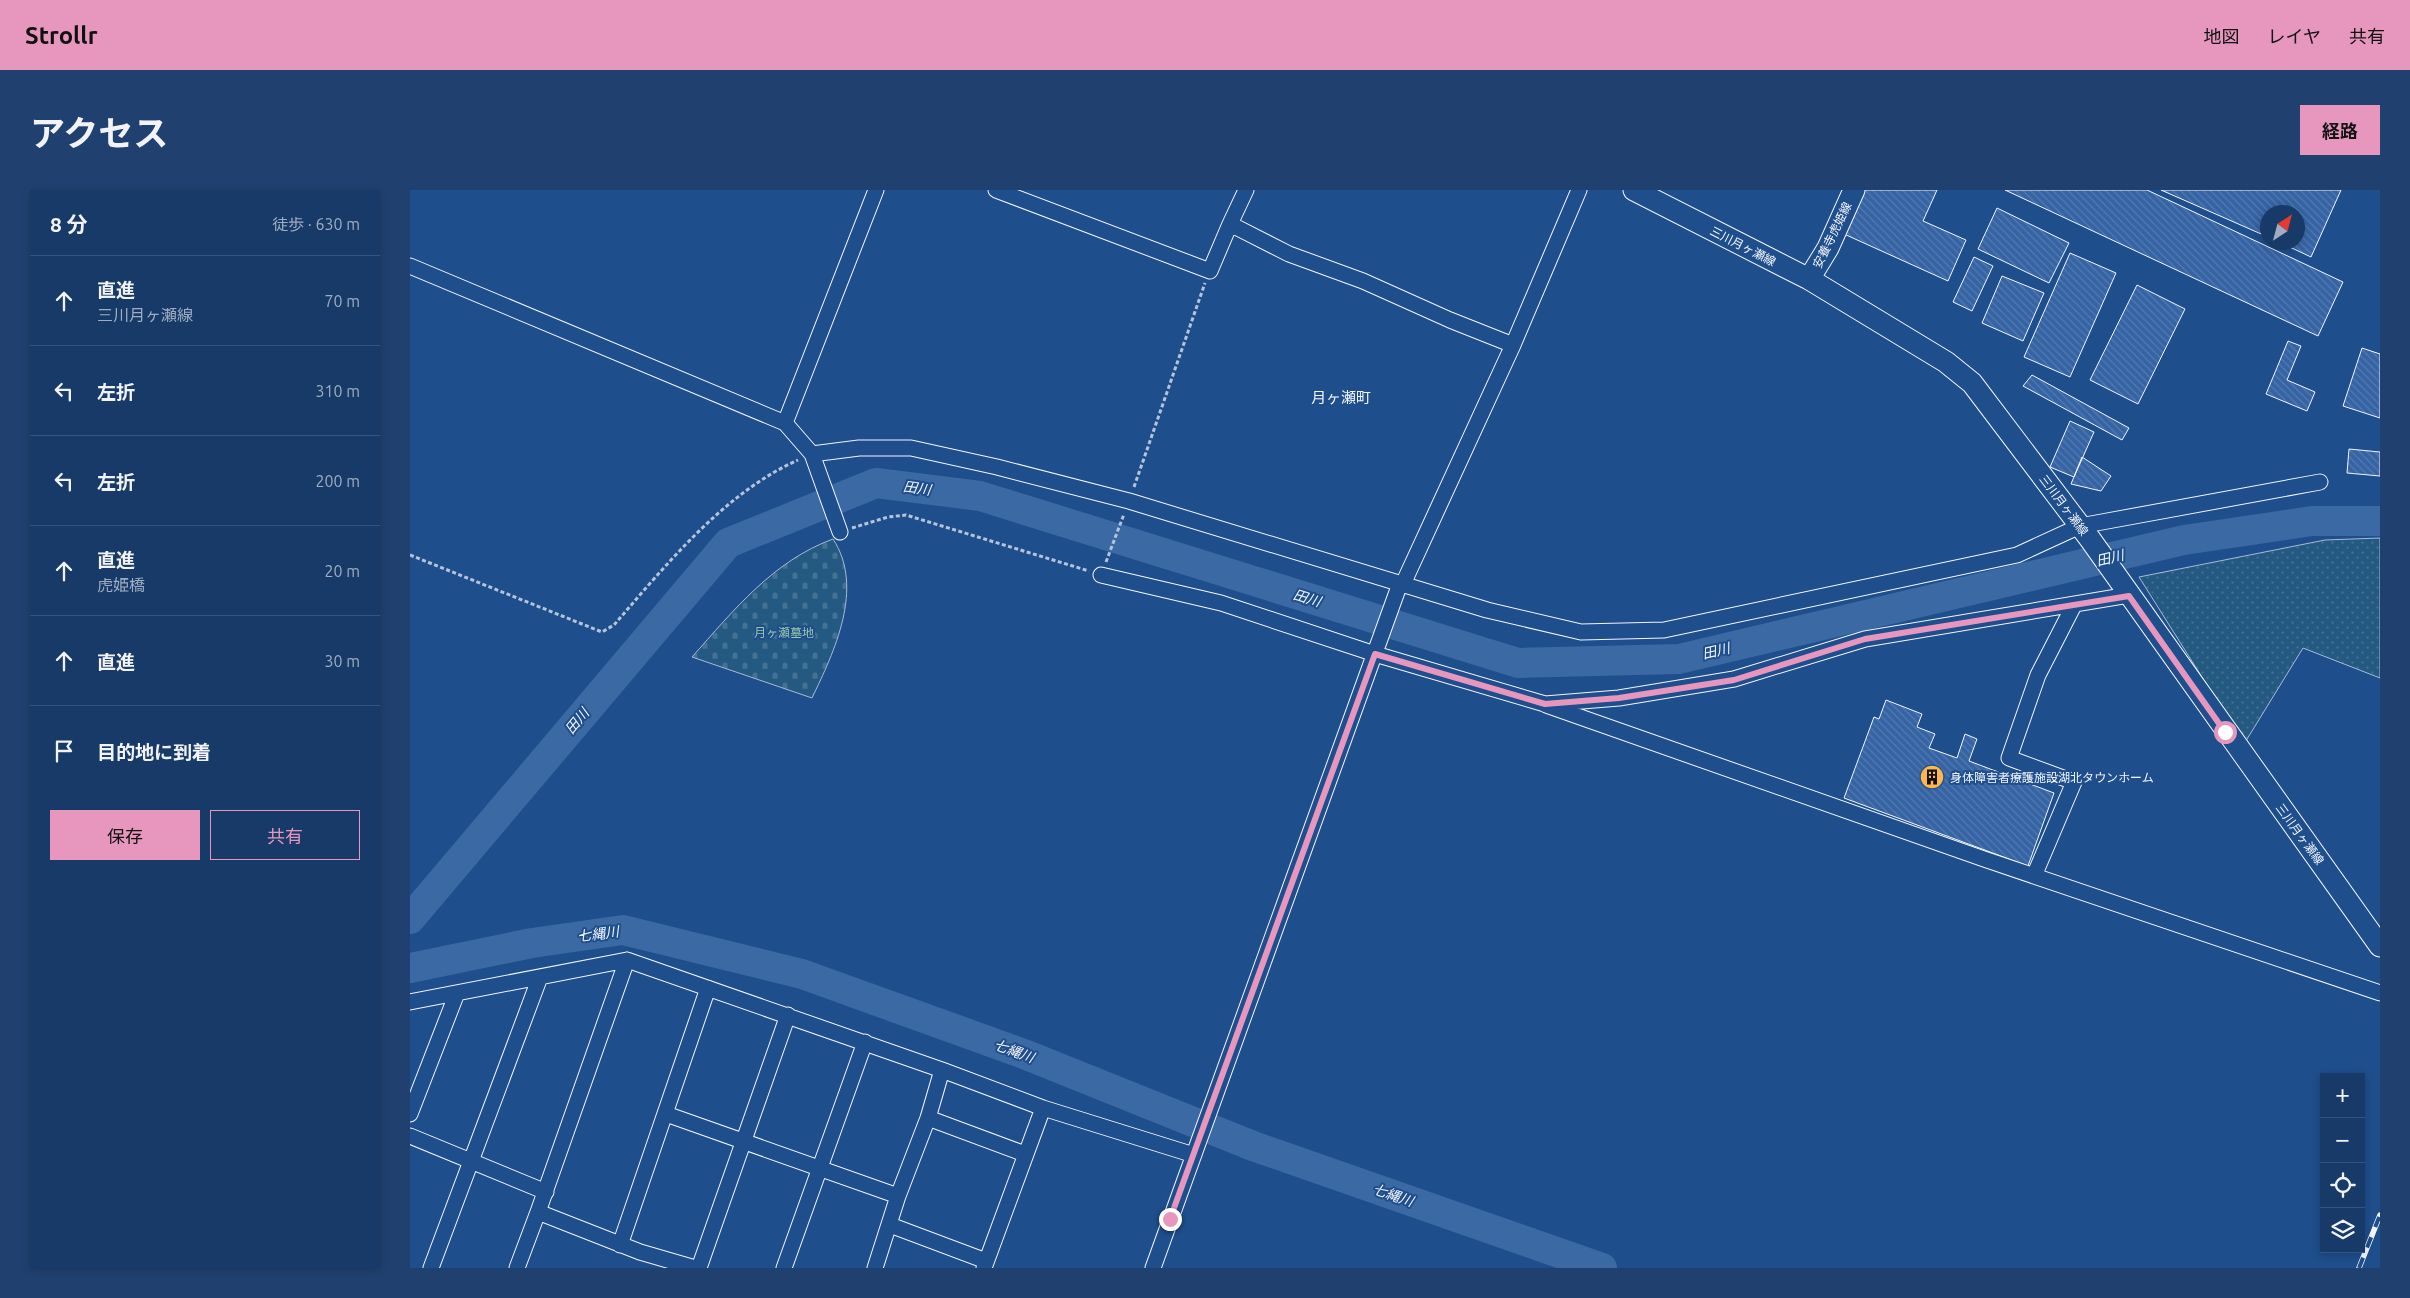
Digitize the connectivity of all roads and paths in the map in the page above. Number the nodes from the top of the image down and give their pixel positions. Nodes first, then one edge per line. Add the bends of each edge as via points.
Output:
1 (876, 190) edge
2 (996, 190) edge
3 (1246, 190) edge
4 (1579, 190) edge
5 (1634, 190) edge
6 (1854, 190) edge
7 (1230, 224) junction
8 (410, 266) edge
9 (1210, 271) junction
10 (1809, 279) junction
11 (1512, 345) junction
12 (785, 423) junction
13 (813, 457) junction
14 (2320, 482) dead end
15 (1128, 504) junction
16 (839, 530) joint
17 (2085, 532) junction
18 (410, 555) edge
19 (1102, 572) junction
20 (1401, 586) junction
21 (2126, 590) junction
22 (2074, 605) junction
23 (1376, 652) junction
24 (1545, 704) junction
25 (2034, 876) junction
26 (2380, 946) edge
27 (627, 960) junction
28 (540, 977) junction
29 (708, 988) junction
30 (457, 993) junction
31 (2380, 993) edge
32 (410, 1002) edge
33 (788, 1015) junction
34 (864, 1042) junction
35 (942, 1070) junction
36 (1043, 1108) junction
37 (410, 1114) edge
38 (666, 1114) junction
39 (928, 1118) junction
40 (410, 1136) edge
41 (744, 1141) junction
42 (1195, 1152) junction
43 (1026, 1154) junction
44 (471, 1160) junction
45 (820, 1170) junction
46 (546, 1192) junction
47 (898, 1196) junction
48 (538, 1212) junction
49 (890, 1225) junction
50 (620, 1245) junction
51 (985, 1264) edge
52 (431, 1268) edge
53 (517, 1268) edge
54 (695, 1268) edge
55 (699, 1268) edge
56 (784, 1268) edge
57 (875, 1268) edge
58 (1153, 1268) edge

1 - 12 street
2 - 9 street
3 - 7 street
4 - 11 street
5 - 10 main road, 三川月ヶ瀬線
6 - 10 main road, 安養寺虎姫線 via 1828,248
7 - 9 street
7 - 11 street via 1289,254 1363,281
8 - 12 street
9 - 15 path
10 - 17 main road, 三川月ヶ瀬線 via 1946,362 1972,383
11 - 20 street
12 - 13 street
13 - 15 street via 859,448 911,448
13 - 16 street
13 - 18 path via 768,475 747,490 672,558 614,625 602,632
14 - 17 street
15 - 19 path
15 - 20 street
16 - 19 path via 906,515
17 - 20 street via 2017,554 1664,630 1581,632
17 - 21 main road, 三川月ヶ瀬線
19 - 23 street via 1221,603
20 - 23 street
21 - 22 street
21 - 26 main road, 三川月ヶ瀬線
22 - 24 street via 1865,639 1734,680 1619,698
22 - 25 street via 2038,675 2009,758 2074,782
23 - 24 street
23 - 42 street
24 - 25 street
25 - 31 street
27 - 28 street
27 - 29 street
27 - 46 street
28 - 30 street
28 - 44 street
29 - 33 street
29 - 38 street
30 - 32 street
30 - 37 street
33 - 34 street
33 - 41 street
34 - 35 street
34 - 45 street
35 - 36 street
35 - 39 street
36 - 42 street
36 - 43 street
38 - 41 street
38 - 50 street
39 - 43 street
39 - 47 street
40 - 44 street
41 - 45 street
41 - 55 street
42 - 58 street
43 - 51 street
44 - 46 street
44 - 52 street
45 - 47 street
45 - 56 street
46 - 48 street
47 - 49 street
48 - 50 street
48 - 53 street
49 - 51 street
49 - 57 street
50 - 54 street

